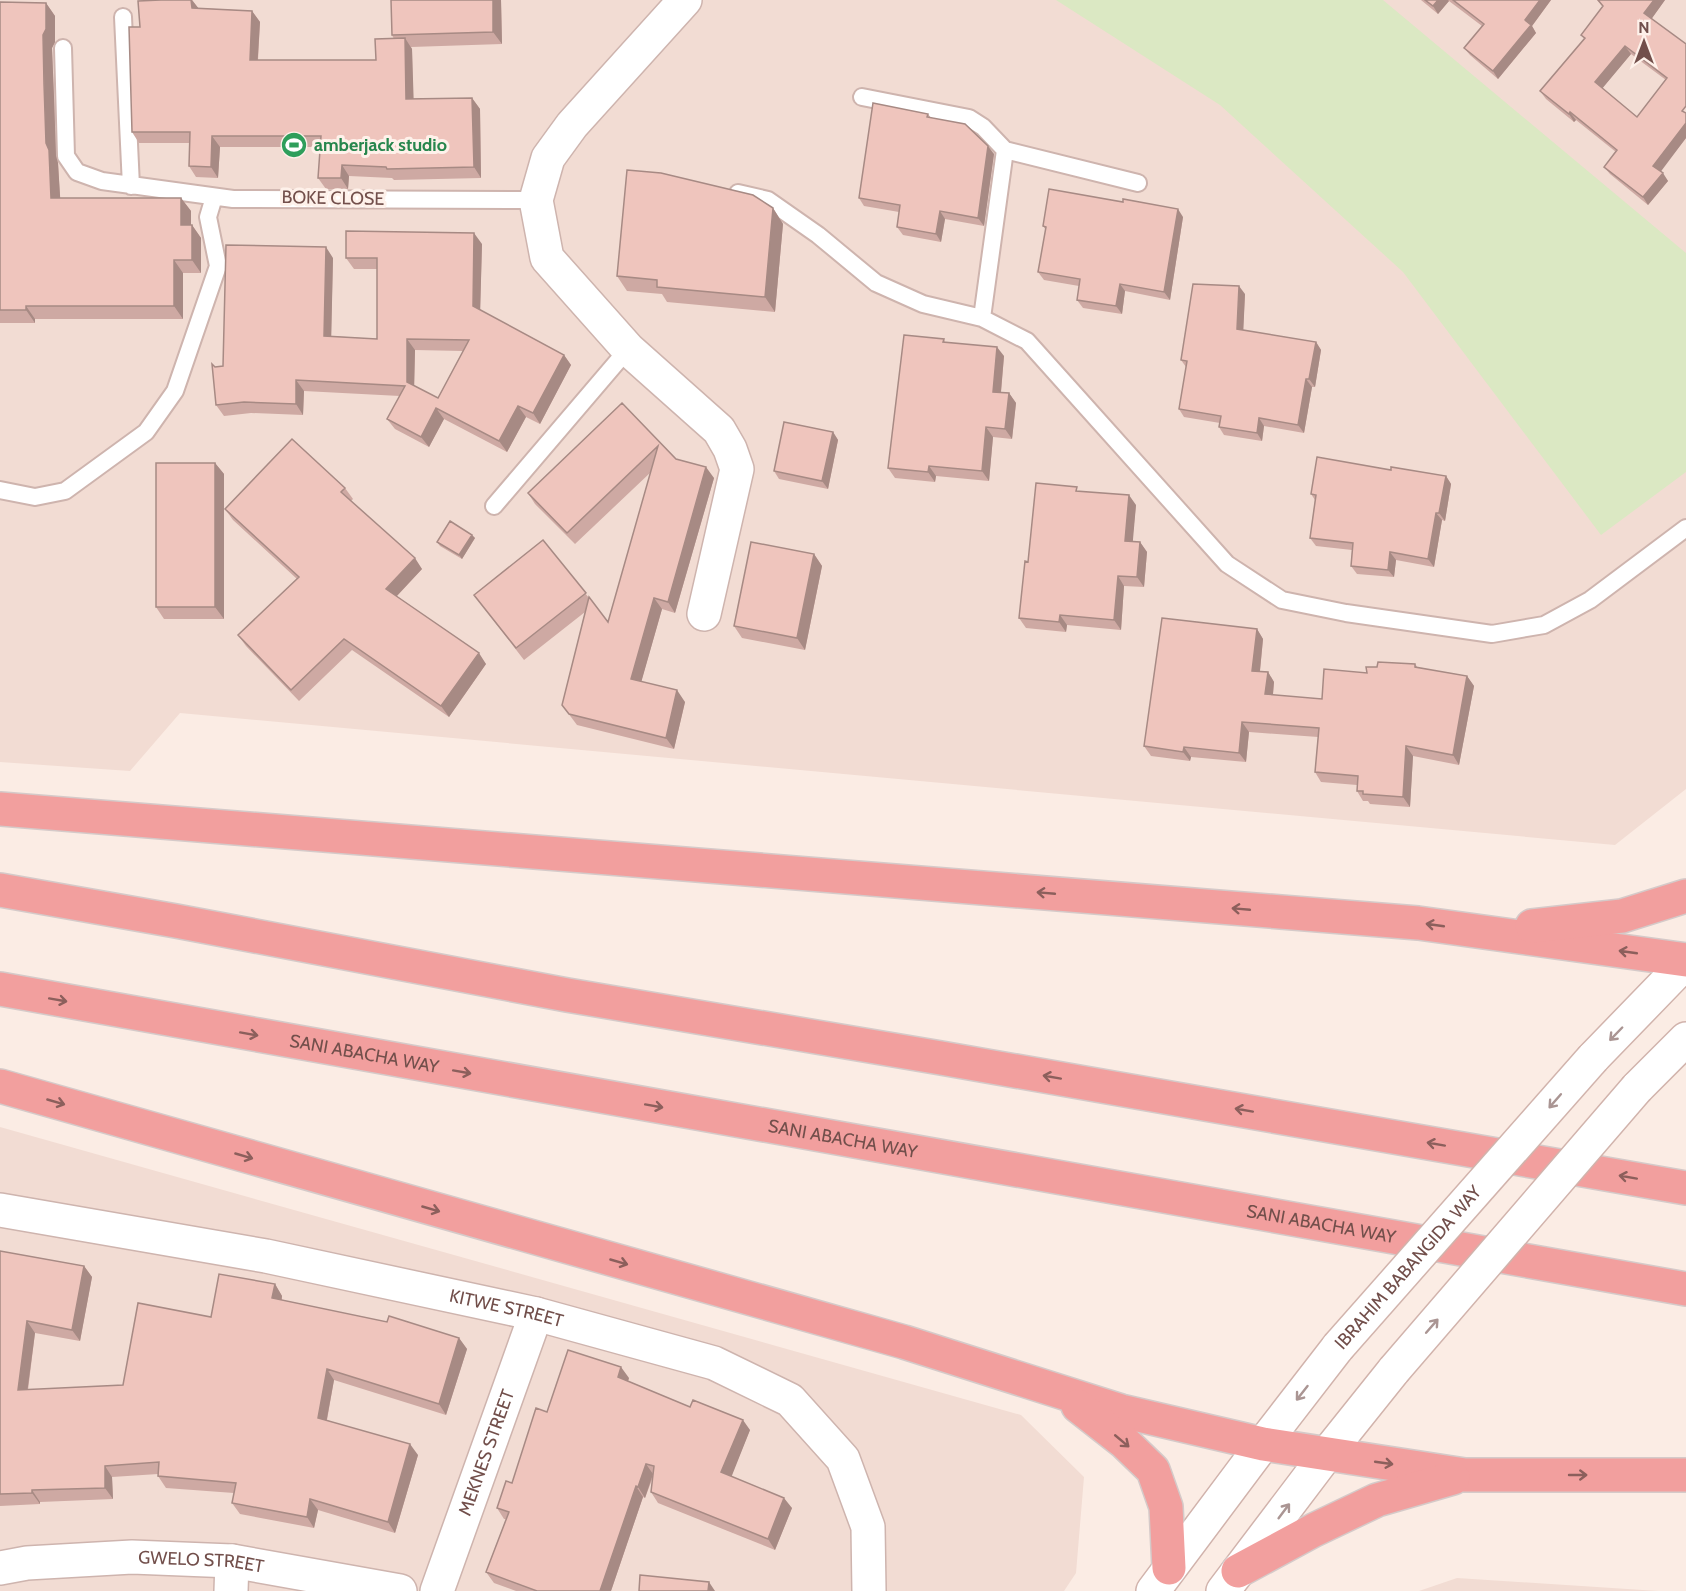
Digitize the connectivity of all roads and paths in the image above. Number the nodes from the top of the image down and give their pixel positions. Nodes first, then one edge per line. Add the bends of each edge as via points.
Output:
1 (685, 0) edge
2 (123, 17) dead end
3 (63, 48) dead end
4 (862, 97) dead end
5 (1005, 150) junction
6 (1138, 183) dead end
7 (131, 186) junction
8 (726, 190) edge
9 (214, 197) junction
10 (536, 201) junction
11 (982, 318) junction
12 (628, 349) junction
13 (0, 490) edge
14 (494, 506) dead end
15 (1686, 528) edge
16 (704, 614) dead end
17 (0, 809) edge
18 (0, 890) edge
19 (1686, 897) edge
20 (1481, 932) junction
21 (1686, 961) edge
22 (0, 989) edge
23 (1686, 1039) edge
24 (0, 1086) edge
25 (1686, 1188) edge
26 (0, 1210) edge
27 (1686, 1288) edge
28 (536, 1314) junction
29 (1059, 1392) junction
30 (1263, 1444) junction
31 (1326, 1455) junction
32 (1465, 1475) junction
33 (1686, 1475) edge
34 (0, 1568) edge
35 (232, 1576) edge
36 (1161, 1580) edge
37 (1231, 1581) edge
38 (400, 1591) edge
39 (437, 1591) edge
40 (869, 1591) edge

1 - 10 street via 572,125 548,158
2 - 7 lane
3 - 7 lane, BOKE CLOSE via 66,156 77,172
4 - 5 lane via 969,118
5 - 6 lane
5 - 11 lane
7 - 9 lane, BOKE CLOSE
8 - 11 lane via 768,201 818,235 876,284 923,304
9 - 10 lane, BOKE CLOSE
9 - 13 lane via 208,217 218,266 175,391 146,432 65,491 35,497
10 - 12 street via 547,258
11 - 15 lane via 1027,341 1227,564 1282,600 1492,634 1544,625 1590,600
12 - 14 lane
12 - 16 street via 719,430 737,469
20 -> 17 highway via 1419,923
25 -> 18 highway via 567,995
19 - 20 highway via 1622,916
21 -> 20 highway
21 -> 30 street, IBRAHIM BABANGIDA WAY, bridge via 1593,1058 1338,1347
22 -> 27 highway, SANI ABACHA WAY
31 -> 23 street, bridge via 1394,1370 1637,1088
24 -> 29 highway via 904,1342
26 - 28 street, KITWE STREET via 266,1256
28 - 39 street, MEKNES STREET
28 - 40 street, KITWE STREET via 714,1363 790,1400 843,1459 868,1527
29 - 30 highway via 1121,1411
29 -> 36 highway via 1124,1442 1153,1470 1166,1508
30 - 31 highway
30 - 36 street, IBRAHIM BABANGIDA WAY
31 -> 32 highway
37 -> 31 street
32 -> 33 highway
32 - 37 highway via 1377,1500 1314,1530
34 - 35 street, GWELO STREET via 132,1557
35 - 38 street, GWELO STREET

